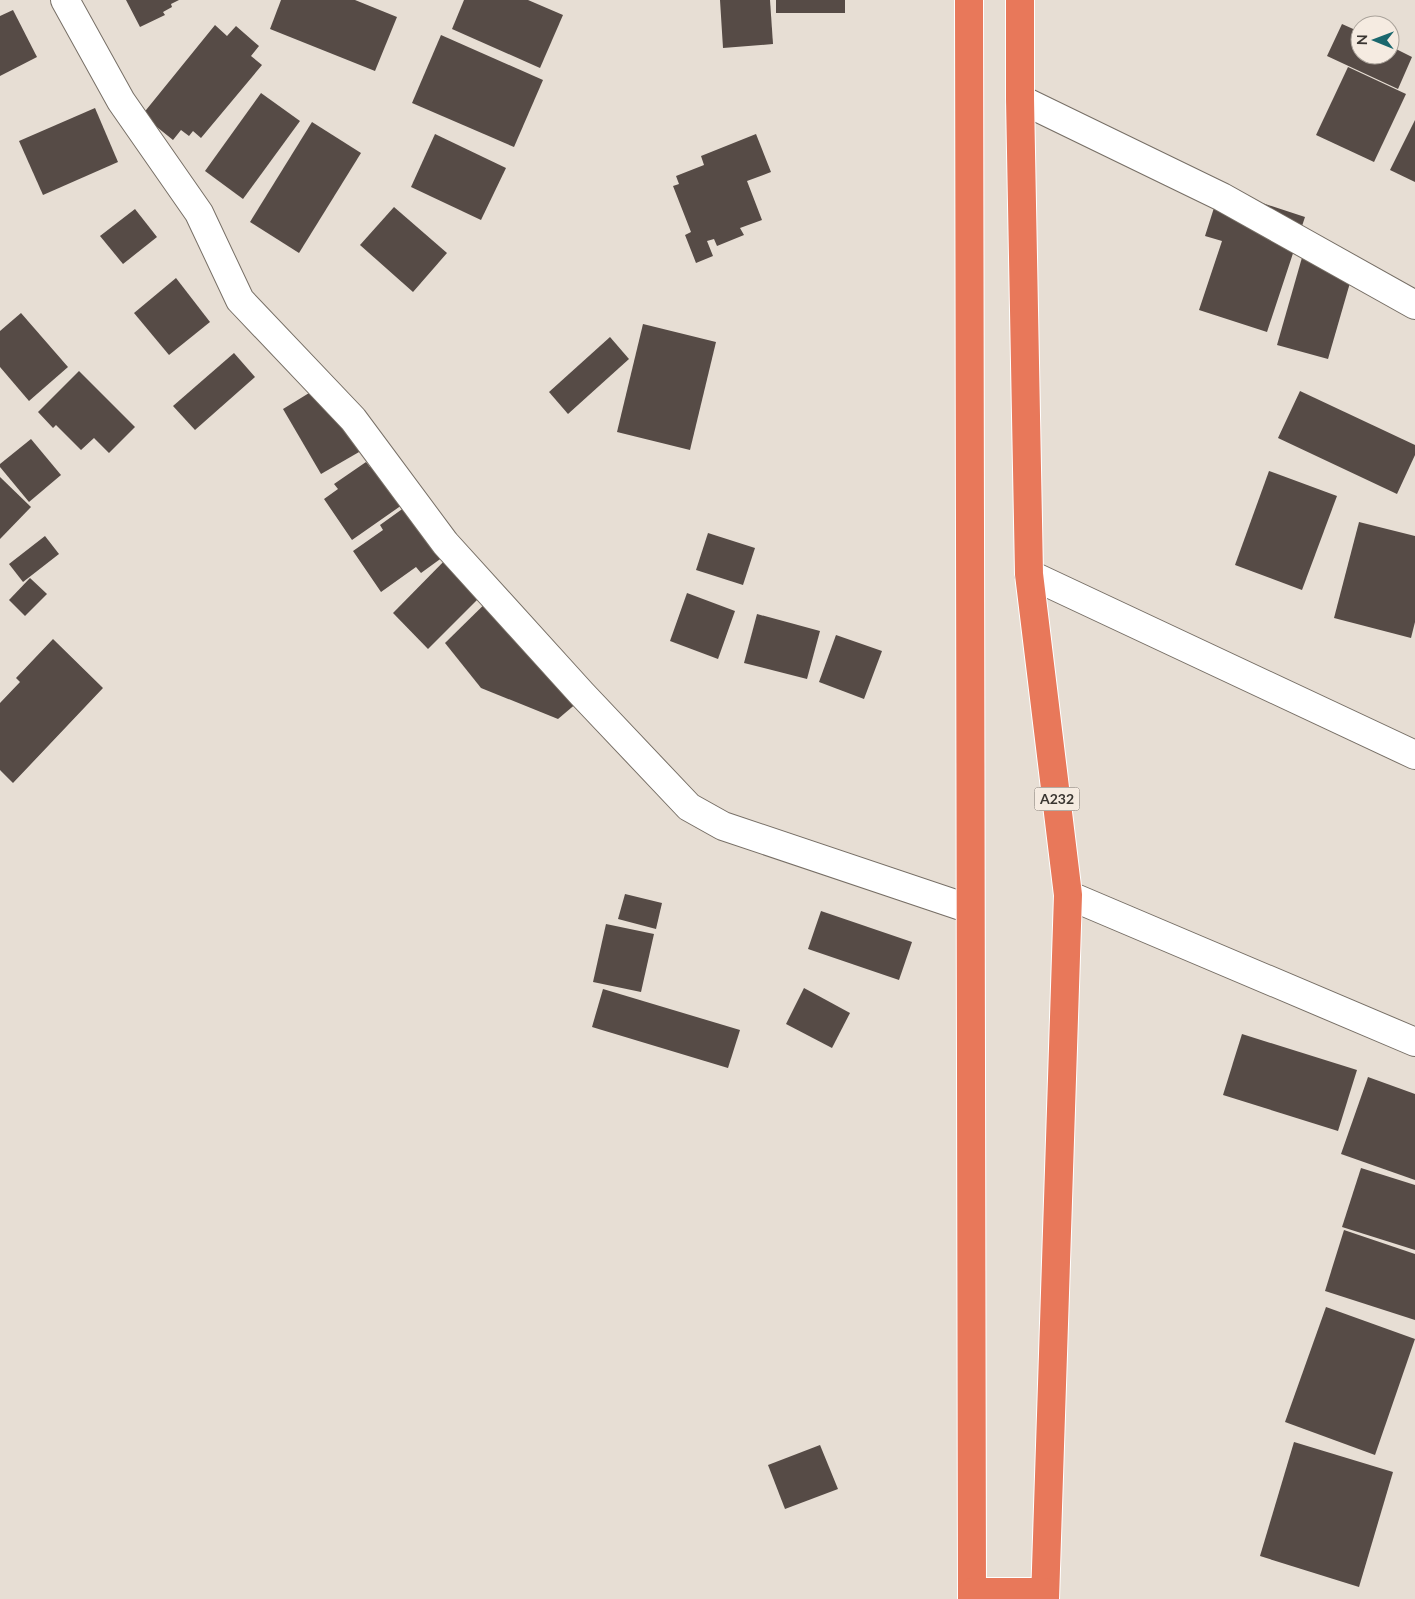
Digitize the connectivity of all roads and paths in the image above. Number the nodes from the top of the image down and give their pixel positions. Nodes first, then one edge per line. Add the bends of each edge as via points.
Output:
1 (65, 0) edge
2 (969, 0) edge
3 (1020, 0) edge
4 (1020, 99) junction
5 (1415, 305) edge
6 (1029, 574) junction
7 (1415, 754) edge
8 (1068, 895) junction
9 (970, 909) junction
10 (1415, 1042) edge
11 (1045, 1595) edge
12 (972, 1596) edge

1 - 9 street via 121,101 199,213 240,300 353,419 445,543 689,807 723,826
2 - 9 highway
3 - 4 highway, A232
4 - 5 street via 1222,197
4 - 6 highway, A232
6 - 7 street
6 - 8 highway, A232
8 - 10 street
8 - 11 highway, A232
9 - 12 highway
11 - 12 highway

